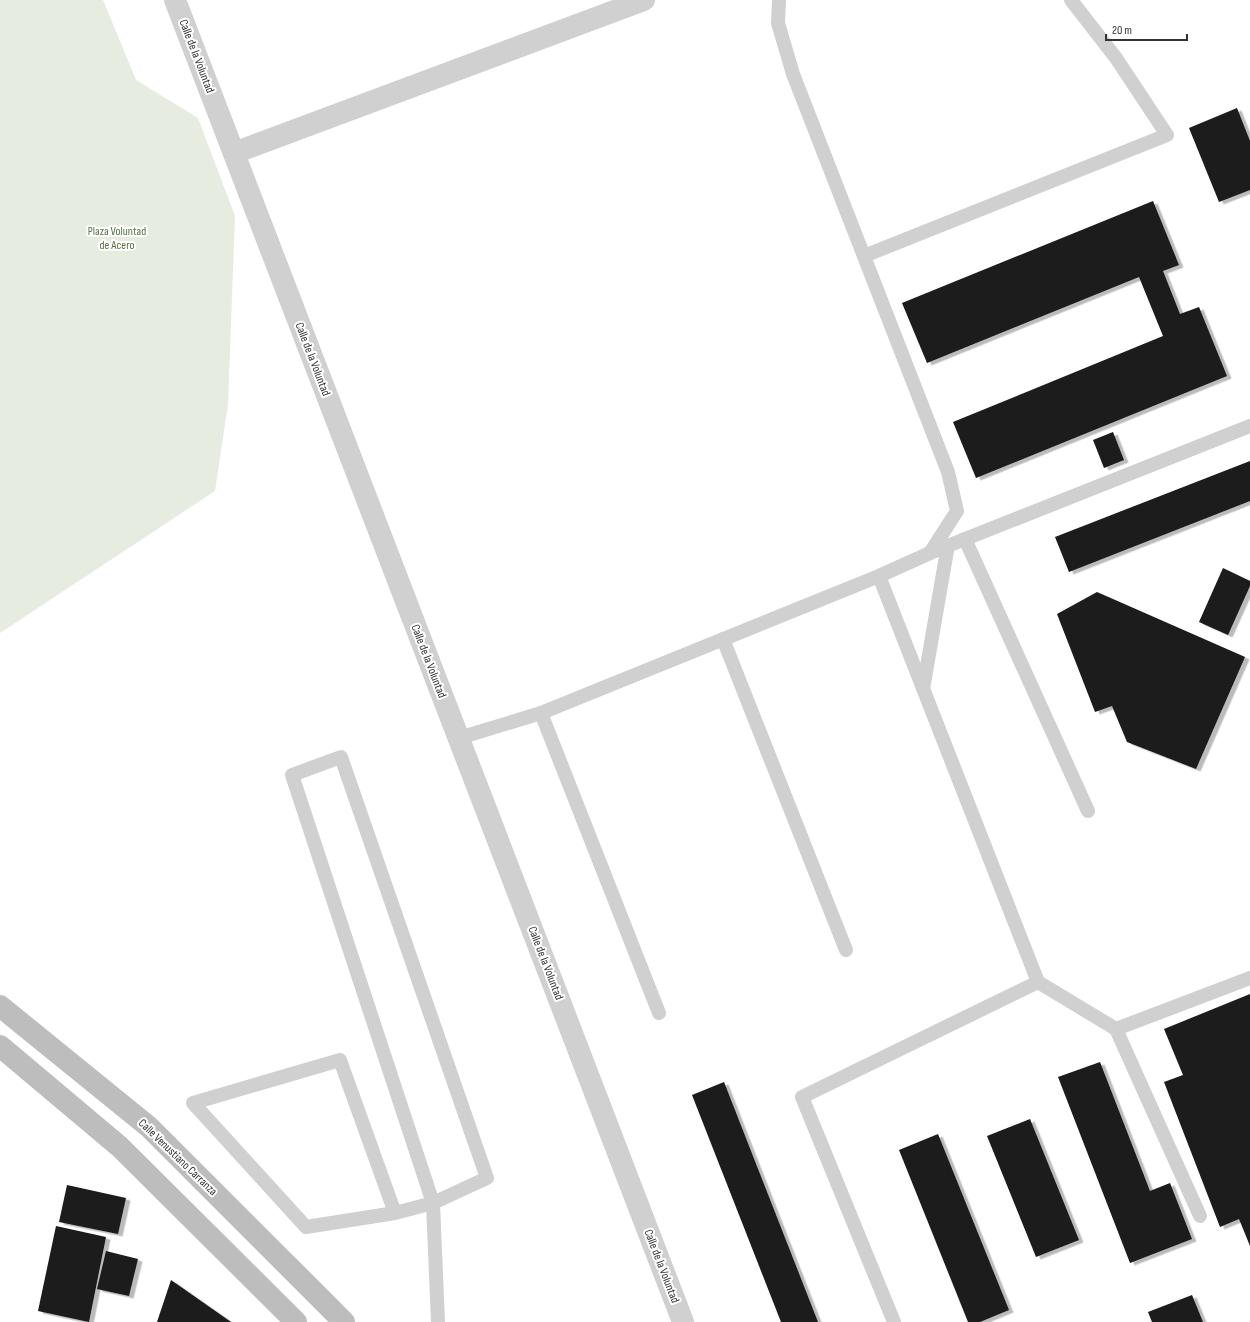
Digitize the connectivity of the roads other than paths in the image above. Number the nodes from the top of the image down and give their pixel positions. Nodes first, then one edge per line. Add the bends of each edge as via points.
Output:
1 (175, 0) edge
2 (644, 0) edge
3 (779, 0) edge
4 (1071, 0) edge
5 (234, 153) junction
6 (864, 256) junction
7 (1250, 426) edge
8 (965, 539) junction
9 (948, 545) junction
10 (930, 553) junction
11 (879, 576) junction
12 (723, 639) junction
13 (923, 689) junction
14 (541, 713) junction
15 (459, 738) junction
16 (1088, 811) dead end
17 (846, 950) dead end
18 (1250, 978) edge
19 (1038, 982) junction
20 (0, 1006) edge
21 (659, 1013) dead end
22 (1116, 1029) junction
23 (0, 1046) edge
24 (433, 1203) junction
25 (395, 1213) junction
26 (1200, 1216) dead end
27 (296, 1322) edge
28 (344, 1322) edge
29 (438, 1322) edge
30 (683, 1322) edge
31 (894, 1322) edge

1 - 5 street, Calle de la Voluntad
2 - 5 street
3 - 6 lane via 778,23 793,74
4 - 6 lane via 1116,58 1167,135
5 - 15 street, Calle de la Voluntad
6 - 10 lane via 948,472 956,511
7 - 8 lane
8 - 9 lane
8 - 16 lane
9 - 10 lane
9 - 13 lane
10 - 11 lane
11 - 12 lane
11 - 13 lane
12 - 14 lane
12 - 17 lane
13 - 19 lane
14 - 15 lane
14 - 21 lane
15 - 30 street, Calle de la Voluntad
18 - 22 lane
19 - 22 lane
19 - 31 lane via 802,1097
20 - 28 main road, Calle Venustiano Carranza via 150,1127
22 - 26 lane
23 - 27 main road via 120,1147
24 - 24 lane via 292,775 341,757 487,1178
24 - 25 lane
24 - 29 lane
25 - 25 lane via 340,1060 193,1103 306,1227

